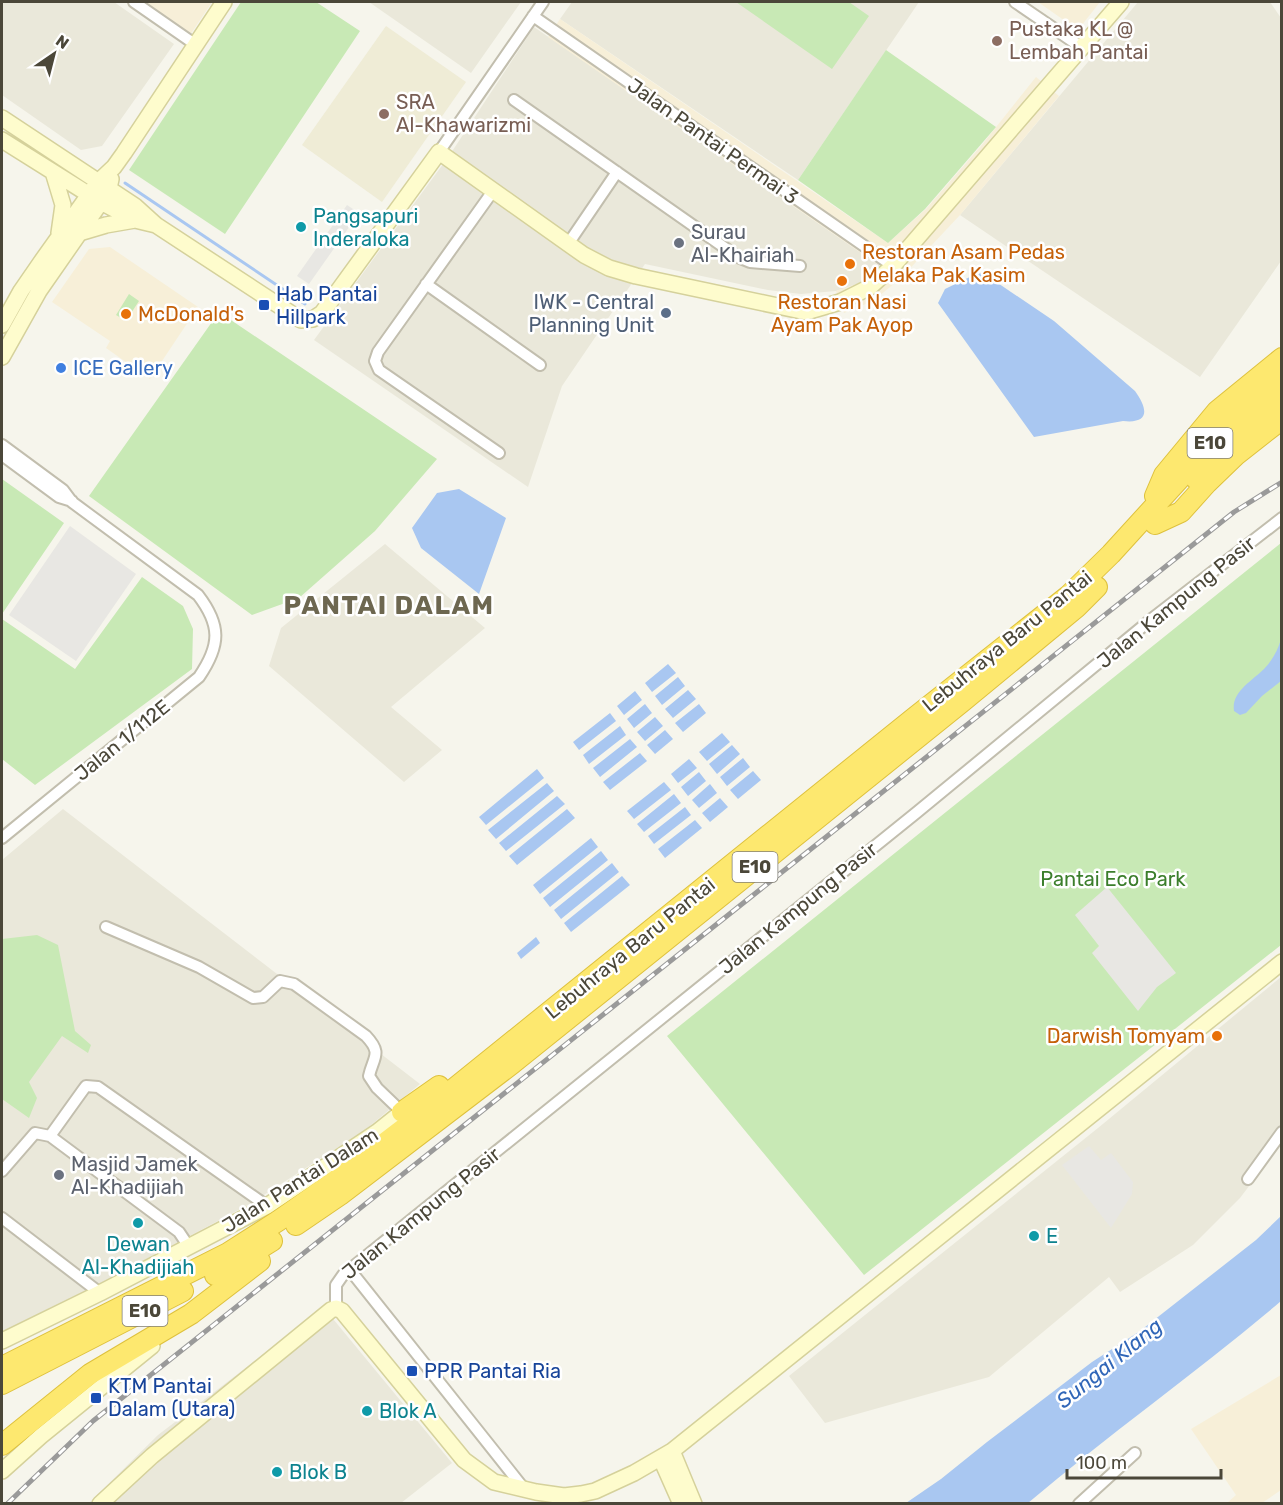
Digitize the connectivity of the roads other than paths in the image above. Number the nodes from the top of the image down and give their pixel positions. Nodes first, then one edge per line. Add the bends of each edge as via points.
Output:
1 (134, 2) edge
2 (224, 2) edge
3 (543, 2) edge
4 (1015, 2) edge
5 (1121, 2) edge
6 (533, 16) junction
7 (196, 45) junction
8 (1081, 47) junction
9 (514, 100) dead end
10 (2, 118) edge
11 (2, 140) edge
12 (439, 152) junction
13 (53, 172) junction
14 (617, 172) junction
15 (493, 191) junction
16 (99, 192) junction
17 (135, 220) junction
18 (156, 225) junction
19 (79, 233) junction
20 (58, 239) junction
21 (568, 244) junction
22 (800, 266) dead end
23 (892, 266) junction
24 (426, 284) junction
25 (2, 325) edge
26 (2, 357) edge
27 (1281, 358) edge
28 (540, 365) dead end
29 (1281, 379) edge
30 (1281, 397) edge
31 (1281, 419) edge
32 (2, 445) edge
33 (499, 453) dead end
34 (2, 455) edge
35 (72, 502) junction
36 (1281, 518) edge
37 (1151, 519) junction
38 (2, 838) edge
39 (106, 927) dead end
40 (1281, 962) edge
41 (535, 1025) junction
42 (402, 1112) junction
43 (1281, 1132) edge
44 (50, 1136) junction
45 (2, 1171) edge
46 (1248, 1179) dead end
47 (267, 1206) junction
48 (2, 1218) edge
49 (285, 1232) junction
50 (189, 1247) junction
51 (350, 1269) junction
52 (100, 1293) junction
53 (336, 1308) junction
54 (191, 1314) junction
55 (2, 1341) edge
56 (2, 1367) edge
57 (2, 1384) edge
58 (2, 1445) edge
59 (1135, 1453) dead end
60 (667, 1455) junction
61 (2, 1471) edge
62 (526, 1490) junction
63 (682, 1494) edge
64 (100, 1503) edge
65 (694, 1503) edge
66 (1079, 1503) edge

1 - 7 street
2 - 7 street
3 - 6 street
4 - 8 street
5 - 8 street
6 - 12 street
6 - 23 street, Jalan Pantai Permai 3
7 - 16 street
8 - 23 street
9 - 14 street
10 - 16 street
11 - 13 street
12 - 15 street
12 - 18 street via 322,313 313,319 301,320
13 - 16 street
13 - 20 street via 63,205
14 - 21 street
14 - 22 street via 738,257 750,262
15 - 21 street
15 - 24 street
16 - 17 street
16 - 18 street via 135,206
16 - 19 street
16 - 20 street
17 - 18 street
17 - 19 street
19 - 26 street via 39,291
20 - 25 street
21 - 23 street via 609,268 636,276 806,312 840,302 870,287
24 - 28 street
24 - 33 street via 375,361 379,370
27 - 37 highway via 1217,411 1164,475
29 - 37 highway, Lebuhraya Baru Pantai / E10 via 1235,418
30 - 37 highway, Lebuhraya Baru Pantai / E10
31 - 37 highway via 1236,455 1181,512
32 - 35 street via 63,490
34 - 35 street via 59,497
35 - 38 street, Jalan 1/112E via 198,595 216,625 215,640 199,677
36 - 51 street, Jalan Kampung Pasir
37 - 41 highway, Lebuhraya Baru Pantai / E10 via 1068,596
37 - 49 highway, Lebuhraya Baru Pantai / E10 via 1077,607 962,702 513,1064
39 - 42 street via 200,967 253,998 263,997 280,981 294,984 374,1044 377,1056 369,1077
40 - 60 street, Jalan Kampung Pasir
41 - 42 highway
41 - 56 highway, Lebuhraya Baru Pantai / E10 via 278,1221 228,1252
42 - 47 street, Jalan Pantai Dalam
43 - 46 street
44 - 45 street via 35,1133
44 - 47 street via 86,1086 98,1087
44 - 50 street via 179,1232
47 - 50 street, Jalan Pantai Dalam
48 - 52 street
49 - 54 highway via 265,1258
49 - 57 highway, Lebuhraya Baru Pantai / E10 via 238,1262
50 - 52 street, Jalan Pantai Dalam
51 - 53 street, Jalan Kampung Pasir via 336,1285
51 - 62 street
52 - 55 street, Jalan Pantai Dalam
53 - 62 street, Jalan Kampung Pasir via 464,1460 494,1482
53 - 64 street, Jalan Kampung Pasir via 152,1456
54 - 58 highway via 67,1391
54 - 61 street
59 - 66 street
60 - 62 street, Jalan Kampung Pasir via 595,1491 564,1496
60 - 63 street
63 - 65 street

